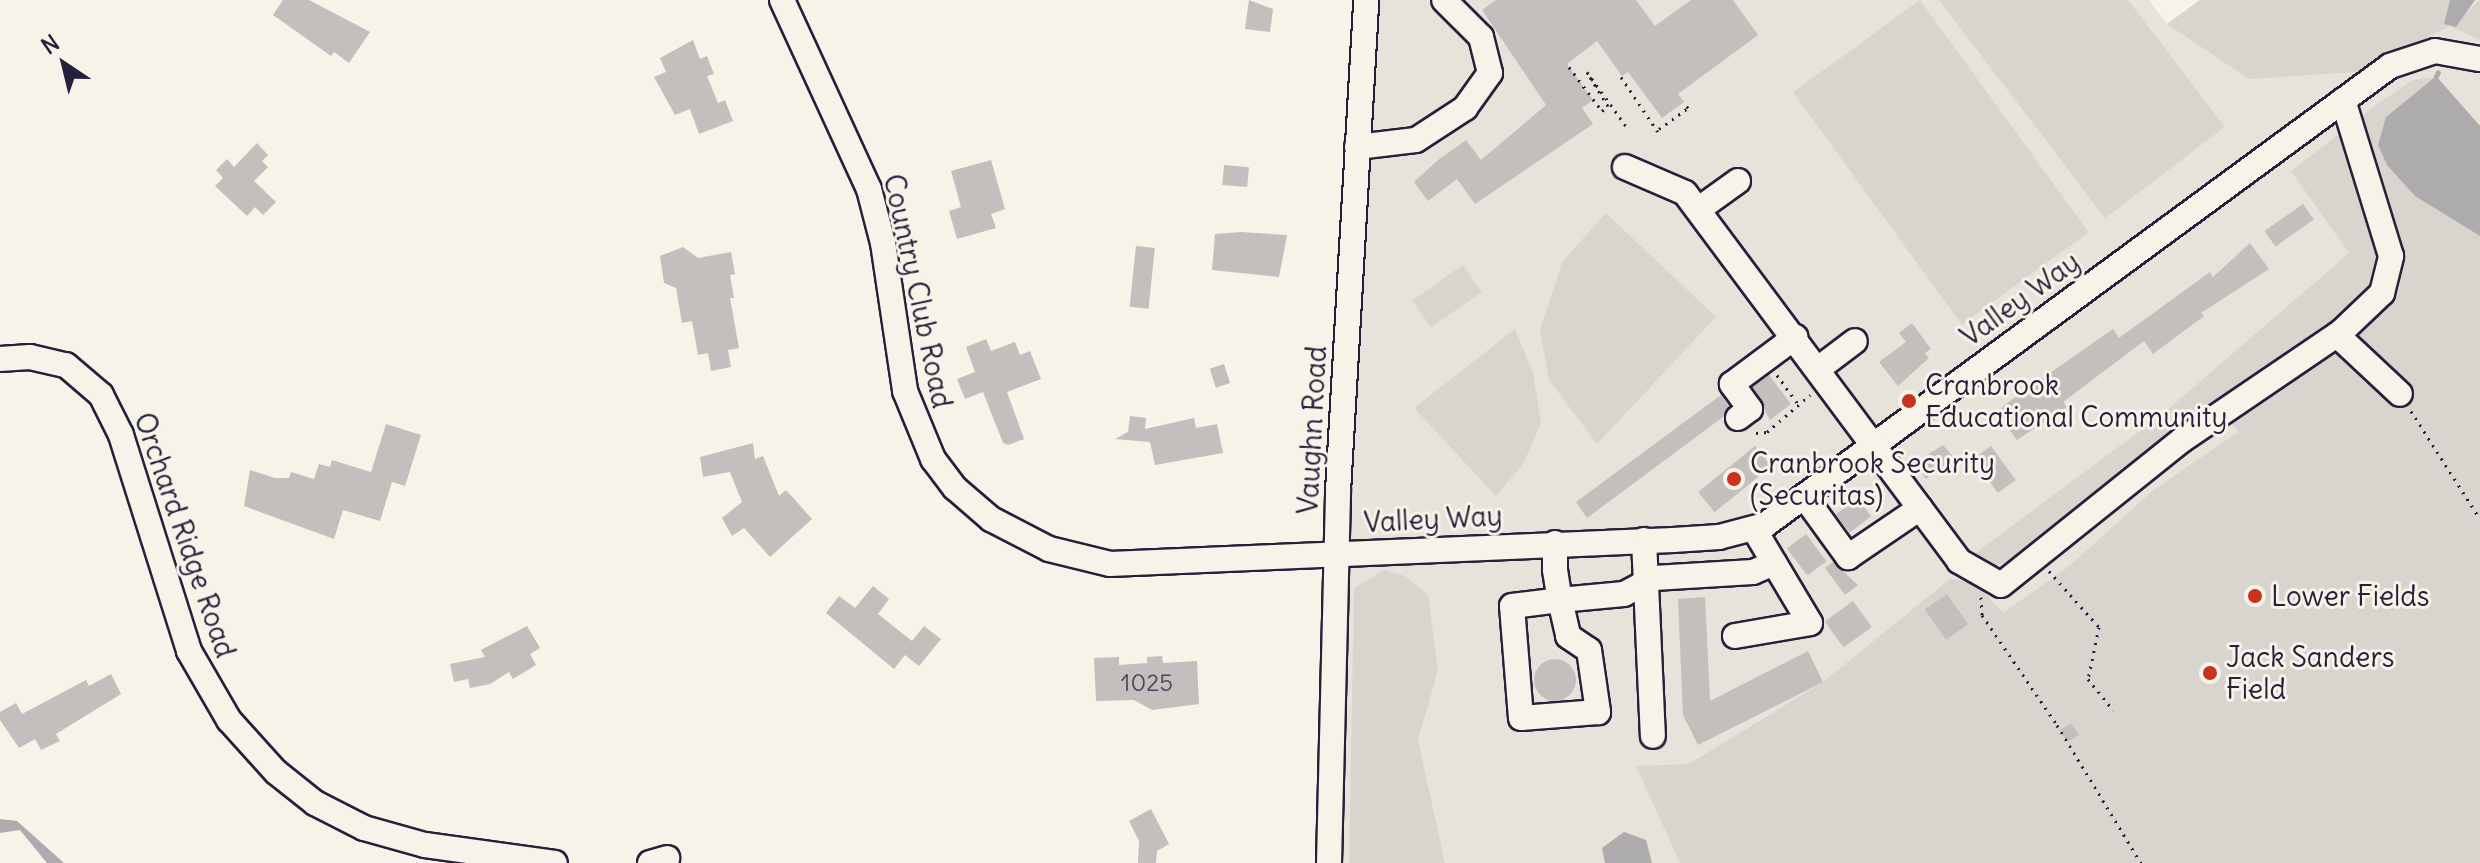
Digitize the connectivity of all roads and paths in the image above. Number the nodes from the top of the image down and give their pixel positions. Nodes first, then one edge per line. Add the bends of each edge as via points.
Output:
1 (782, 0) edge
2 (1366, 0) edge
3 (1444, 0) edge
4 (2480, 59) edge
5 (1569, 67) dead end
6 (1621, 77) dead end
7 (2343, 100) junction
8 (1684, 102) dead end
9 (1608, 106) junction
10 (1616, 112) junction
11 (1626, 126) dead end
12 (1357, 147) junction
13 (1625, 167) dead end
14 (1738, 181) dead end
15 (1699, 209) junction
16 (2337, 335) junction
17 (1795, 337) junction
18 (1855, 341) dead end
19 (0, 359) edge
20 (1766, 359) junction
21 (1823, 376) junction
22 (2400, 394) joint
23 (1798, 404) junction
24 (1744, 426) joint
25 (1876, 447) junction
26 (1806, 499) junction
27 (1920, 508) junction
28 (2480, 519) edge
29 (1754, 529) junction
30 (1644, 540) junction
31 (1555, 543) junction
32 (1336, 553) junction
33 (2035, 557) junction
34 (1774, 563) junction
35 (1981, 574) junction
36 (1644, 584) junction
37 (1560, 600) junction
38 (1735, 636) dead end
39 (2113, 710) dead end
40 (1653, 736) dead end
41 (555, 863) edge
42 (1329, 863) edge
43 (2141, 863) edge

1 - 32 street, Country Club Road via 858,159 883,243 911,412 933,459 955,488 1020,535 1099,562 1227,563
2 - 12 street, Vaughn Road
3 - 12 street via 1481,37 1490,73 1465,108 1416,140
4 - 7 street, Valley Way via 2449,52 2415,54
5 - 9 path via 1602,111
6 - 8 path via 1658,131 1688,108
7 - 16 street via 2391,256 2382,293
7 - 25 street, Valley Way
9 - 10 path
9 - 10 path via 1587,72
10 - 11 path
12 - 32 street, Vaughn Road
13 - 15 street via 1685,193
14 - 15 street
15 - 17 street
16 - 22 street
16 - 33 street via 2182,440
17 - 20 street
17 - 21 street
18 - 21 street
19 - 41 street, Orchard Ridge Road via 30,357 66,365 101,395 121,435 189,651 229,720 276,772 315,803 364,828 425,845
20 - 23 path
20 - 24 street via 1732,384 1750,409
21 - 23 path
21 - 25 street
22 - 28 path
23 - 24 path via 1767,432
25 - 26 street, Valley Way
25 - 27 street
26 - 27 street via 1848,557
26 - 29 street, Valley Way
27 - 35 street via 1959,561
29 - 30 street, Valley Way via 1719,537
29 - 34 street
30 - 31 street, Valley Way
30 - 36 street
31 - 32 street, Valley Way
31 - 37 street
32 - 42 street, Vaughn Road
33 - 35 street via 2001,585
33 - 39 path via 2099,627 2088,679
34 - 36 street via 1753,572 1654,578
34 - 38 street via 1810,623
35 - 43 path via 1982,615
36 - 37 street via 1624,594
36 - 40 street via 1650,606
37 - 37 street via 1512,606 1521,718 1598,712 1589,650 1568,636

